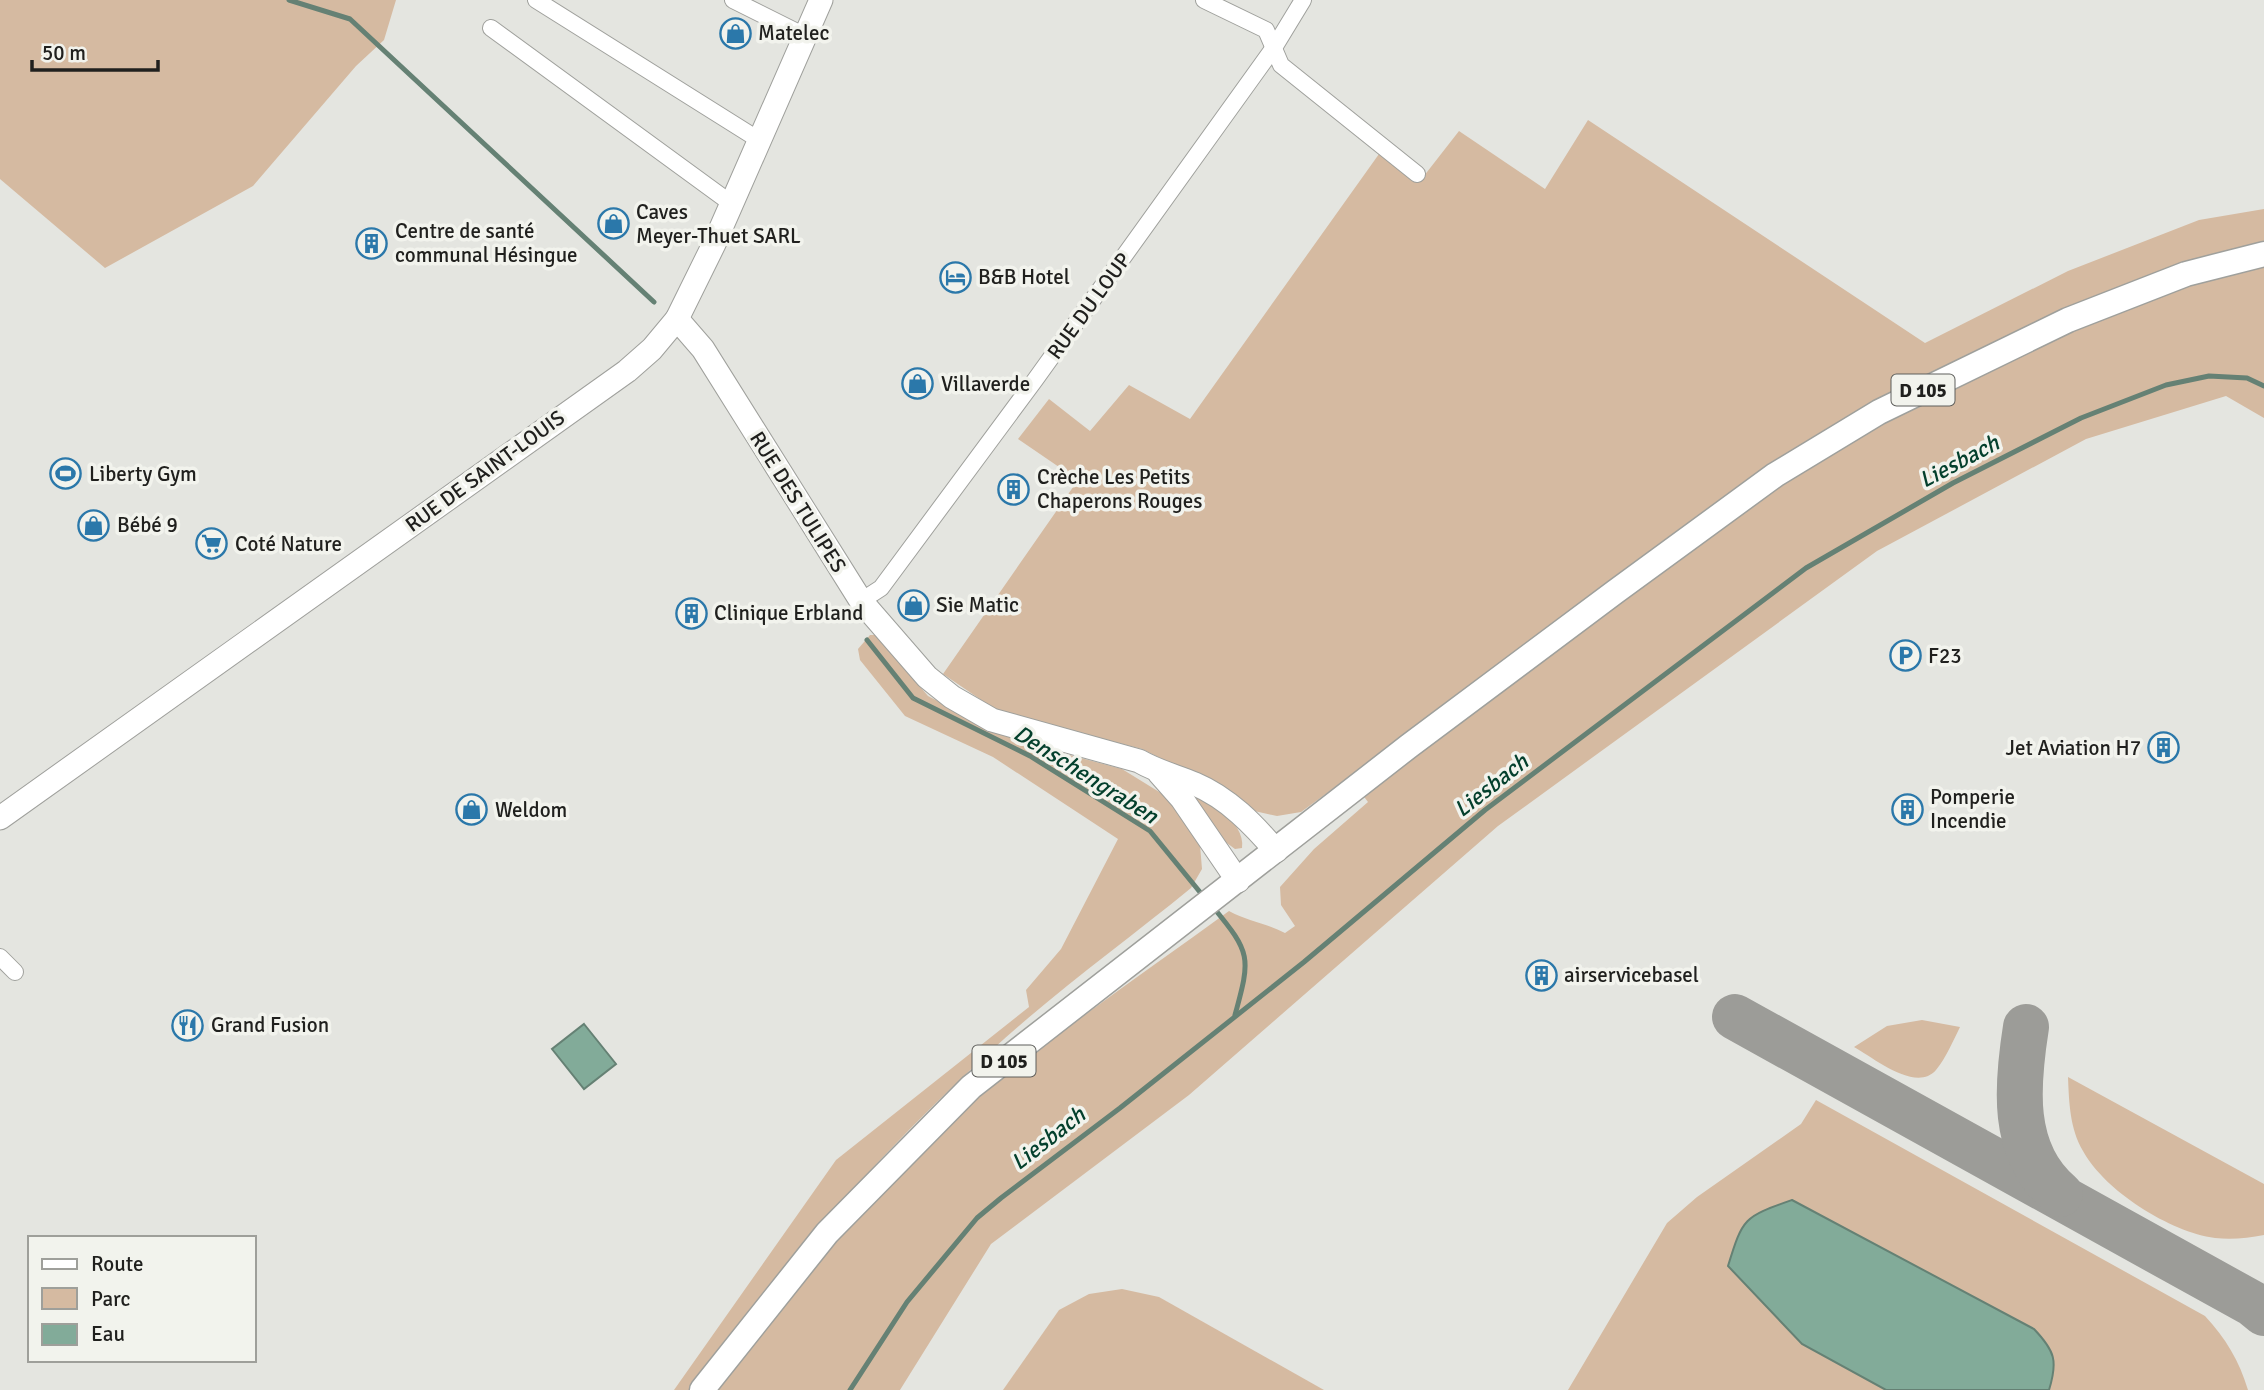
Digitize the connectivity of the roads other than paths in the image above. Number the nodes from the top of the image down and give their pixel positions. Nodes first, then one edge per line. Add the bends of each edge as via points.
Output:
1 (536, 0) edge
2 (733, 0) edge
3 (821, 0) edge
4 (1204, 0) edge
5 (1303, 0) edge
6 (491, 28) dead end
7 (805, 36) junction
8 (1275, 46) junction
9 (759, 140) junction
10 (1417, 174) dead end
11 (732, 204) junction
12 (2264, 254) edge
13 (677, 319) junction
14 (861, 601) junction
15 (1159, 773) junction
16 (0, 818) edge
17 (1276, 851) junction
18 (1230, 886) junction
19 (0, 957) edge
20 (15, 972) dead end
21 (702, 1390) edge

1 - 9 street
2 - 7 street
3 - 7 main road, RUE DE SAINT-LOUIS
4 - 8 street via 1266,30
5 - 8 street, RUE DU LOUP
6 - 11 street
7 - 9 main road, RUE DE SAINT-LOUIS
8 - 10 street via 1281,65
8 - 14 street, RUE DU LOUP via 931,521 881,588
9 - 11 main road, RUE DE SAINT-LOUIS
11 - 13 main road, RUE DE SAINT-LOUIS
12 - 17 main road, D 105 via 2186,274 2068,320 1879,412 1775,475
13 - 14 main road, RUE DES TULIPES via 704,349
13 - 16 main road, RUE DE SAINT-LOUIS via 626,371
14 - 15 main road, RUE DES TULIPES via 910,658 952,697 992,720 1139,761
15 - 17 main road, RUE DES TULIPES via 1196,785 1230,806
15 - 18 main road, RUE DES TULIPES via 1182,799
17 - 18 main road, D 105
18 - 21 main road, D 105 via 971,1087 827,1233
19 - 20 street

